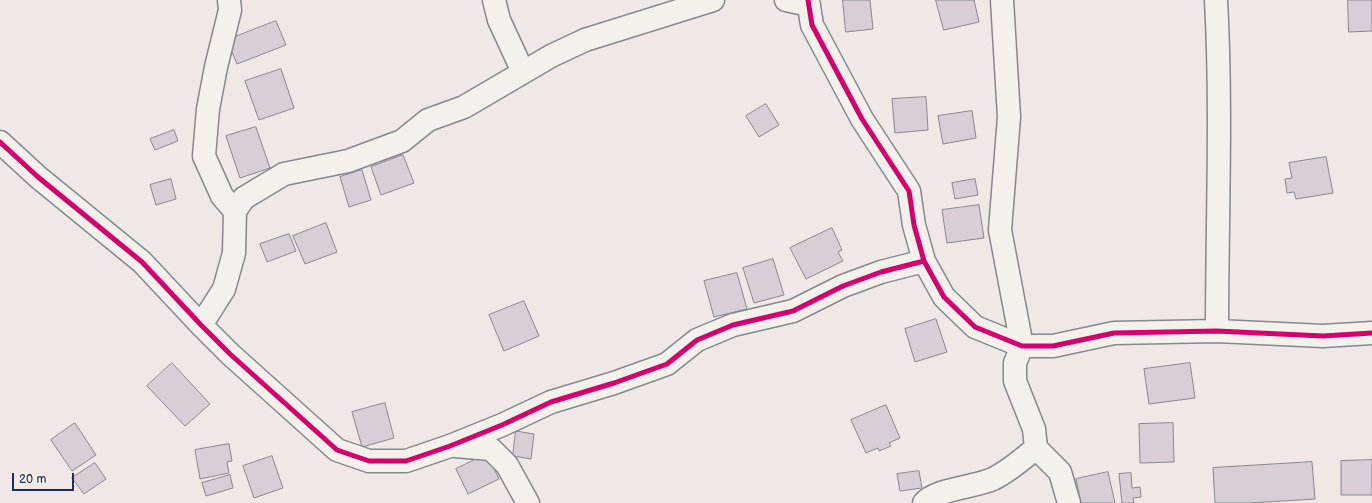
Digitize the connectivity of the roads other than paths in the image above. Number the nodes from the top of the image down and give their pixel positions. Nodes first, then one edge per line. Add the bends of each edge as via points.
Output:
1 (229, 0) edge
2 (494, 0) edge
3 (713, 0) edge
4 (786, 0) edge
5 (1002, 0) edge
6 (1216, 0) edge
7 (808, 3) edge
8 (522, 72) junction
9 (0, 142) edge
10 (235, 212) junction
11 (924, 261) junction
12 (201, 325) junction
13 (1217, 331) junction
14 (1372, 333) edge
15 (1022, 346) junction
16 (450, 446) junction
17 (1036, 448) junction
18 (528, 503) edge
19 (924, 503) edge
20 (1069, 503) edge

1 - 10 street via 230,10 208,109 204,156 222,196
2 - 8 street via 499,20
3 - 8 street via 585,40
4 - 7 street
5 - 15 street via 1009,116 1000,230
6 - 13 street via 1219,110
7 - 11 street via 812,25 862,119 909,191 914,225
8 - 10 street via 464,106 428,120 402,141 348,161 284,174 244,198
9 - 12 street via 38,178 142,262
10 - 12 street via 234,253 224,289
11 - 15 street via 944,297 975,327
11 - 16 street via 849,284 793,311 733,325 697,340 667,364 551,402
12 - 16 street via 337,450 368,461 406,461
13 - 14 street via 1323,336
13 - 15 street via 1114,333 1053,346
15 - 17 street via 1015,362 1015,381 1034,429
16 - 18 street via 490,449 506,465
17 - 19 street via 993,479 939,494
17 - 20 street via 1060,472

